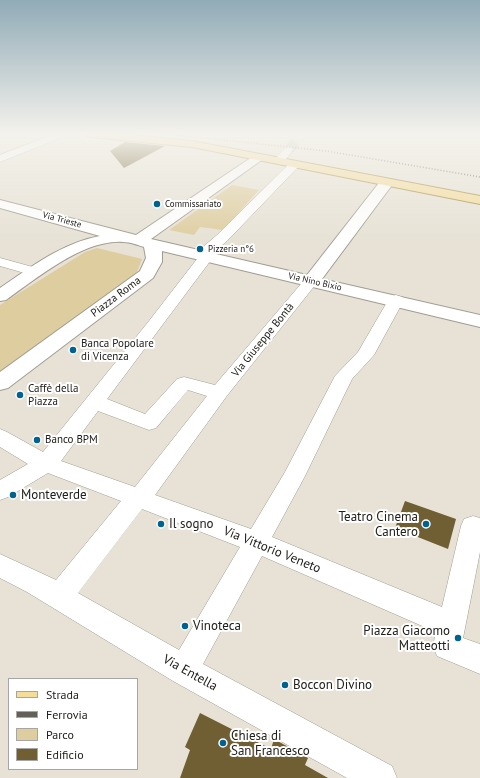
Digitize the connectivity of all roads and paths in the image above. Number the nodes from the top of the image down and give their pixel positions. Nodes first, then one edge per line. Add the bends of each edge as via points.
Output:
1 (241, 170) edge
2 (289, 170) tunnel mouth
3 (327, 170) edge
4 (387, 182) junction
5 (480, 200) edge
6 (0, 204) edge
7 (123, 237) junction
8 (145, 241) junction
9 (204, 257) junction
10 (0, 262) edge
11 (35, 272) junction
12 (311, 280) junction
13 (0, 296) edge
14 (396, 300) junction
15 (480, 321) edge
16 (0, 383) edge
17 (219, 393) junction
18 (95, 402) junction
19 (0, 437) edge
20 (46, 464) junction
21 (0, 491) edge
22 (138, 498) junction
23 (476, 527) edge
24 (256, 542) junction
25 (0, 565) edge
26 (59, 597) junction
27 (451, 625) junction
28 (480, 659) edge
29 (184, 670) junction
30 (380, 778) edge

1 - 8 street
2 - 9 street
3 - 4 main road
4 - 5 main road
4 - 12 street, Via Giuseppe Bontà
6 - 7 street, Via Trieste
7 - 8 street
7 - 11 street via 90,242
8 - 9 street, Via Nino Bixio
8 - 16 street, Piazza Roma via 154,251 155,258 147,274
9 - 12 street, Via Nino Bixio
9 - 18 street
10 - 11 street
11 - 13 street
12 - 14 street, Via Nino Bixio
12 - 17 street, Via Giuseppe Bontà
14 - 15 street, Via Nino Bixio
14 - 24 street via 365,355 344,376 294,476
17 - 18 street via 184,383 149,423
17 - 22 street, Via Giuseppe Bontà
18 - 20 street
19 - 20 street, Via Vittorio Veneto
20 - 21 street
20 - 22 street, Via Vittorio Veneto
22 - 24 street, Via Vittorio Veneto
22 - 26 street, Via Giuseppe Bontà
23 - 27 street
24 - 27 street, Via Vittorio Veneto
24 - 29 street
25 - 26 street, Via Entella
26 - 29 street, Via Entella
27 - 28 street via 447,646
29 - 30 street, Via Entella

